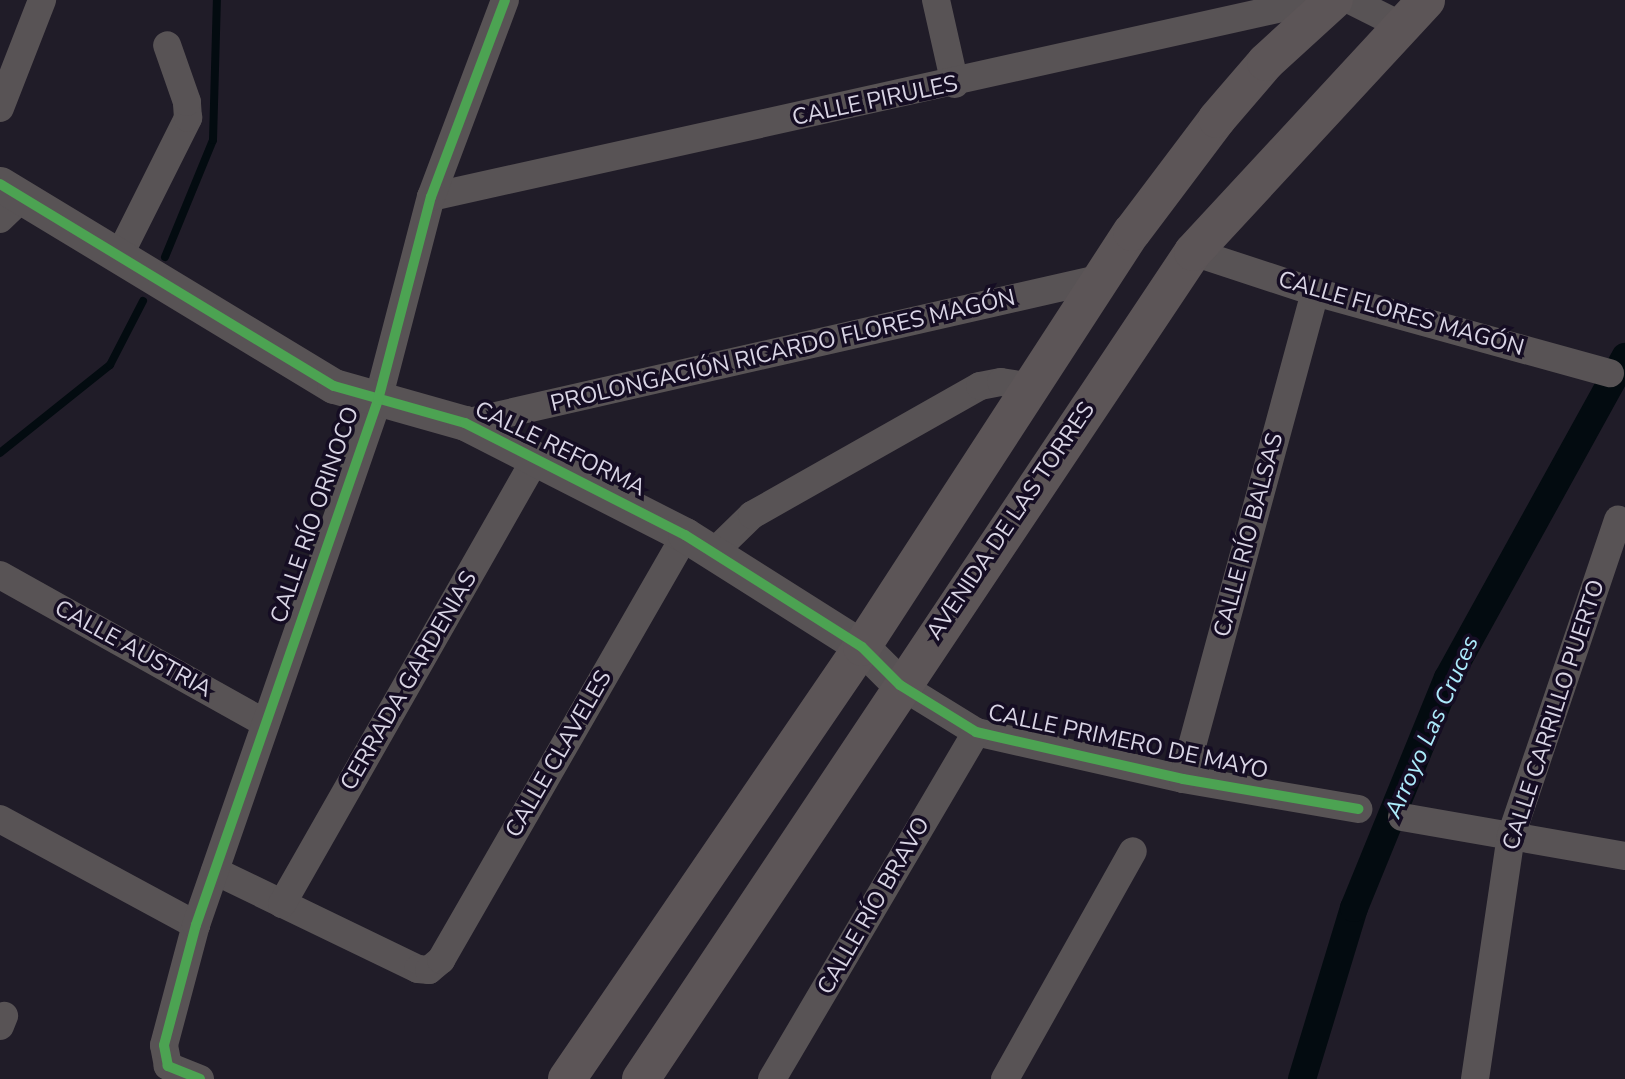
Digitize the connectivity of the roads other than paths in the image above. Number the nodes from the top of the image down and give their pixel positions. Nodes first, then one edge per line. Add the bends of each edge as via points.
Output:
1 (42, 0) edge
2 (505, 0) edge
3 (936, 0) edge
4 (1318, 0) edge
5 (1334, 0) edge
6 (1350, 0) edge
7 (1414, 13) edge
8 (167, 45) dead end
9 (955, 83) junction
10 (0, 108) edge
11 (431, 197) junction
12 (7, 200) edge
13 (1193, 252) junction
14 (118, 258) junction
15 (1102, 278) junction
16 (1315, 292) junction
17 (1610, 373) dead end
18 (1031, 387) junction
19 (378, 400) junction
20 (465, 423) junction
21 (536, 458) junction
22 (1618, 520) dead end
23 (699, 543) junction
24 (0, 575) edge
25 (862, 647) junction
26 (901, 685) junction
27 (265, 723) junction
28 (975, 732) junction
29 (1183, 779) junction
30 (1358, 809) dead end
31 (1402, 817) dead end
32 (0, 819) edge
33 (1511, 836) junction
34 (1133, 851) dead end
35 (1625, 856) edge
36 (215, 871) junction
37 (282, 904) junction
38 (196, 925) junction
39 (200, 1079) edge
40 (567, 1079) edge
41 (641, 1079) edge
42 (772, 1079) edge
43 (1005, 1079) edge
44 (1475, 1079) edge

1 - 10 street
2 - 11 street, CALLE RÍO ORINOCO
3 - 9 street
4 - 9 street, CALLE PIRULES
5 - 15 main road via 1266,62 1217,118
6 - 7 street
7 - 13 main road, AVENIDA DE LAS TORRES
8 - 14 street via 188,118
9 - 11 street, CALLE PIRULES
11 - 19 street, CALLE RÍO ORINOCO
12 - 14 street, CALLE REFORMA
13 - 16 street, CALLE FLORES MAGÓN
13 - 26 main road, AVENIDA DE LAS TORRES
14 - 19 street, CALLE REFORMA via 334,386
15 - 18 main road
15 - 20 street, PROLONGACIÓN RICARDO FLORES MAGÓN
16 - 17 street, CALLE FLORES MAGÓN
16 - 29 street, CALLE RÍO BALSAS
18 - 23 street via 980,386
18 - 25 main road
19 - 20 street, CALLE REFORMA
19 - 27 street, CALLE RÍO ORINOCO
20 - 21 street, CALLE REFORMA
21 - 23 street, CALLE REFORMA
21 - 37 street, CERRADA GARDENIAS
22 - 33 street, CALLE CARRILLO PUERTO
23 - 25 street, CALLE REFORMA
23 - 37 street, CALLE CLAVELES via 442,960 429,970 418,968
24 - 27 street, CALLE AUSTRIA
25 - 26 street, CALLE REFORMA
25 - 40 main road
26 - 28 street, CALLE PRIMERO DE MAYO
26 - 41 main road, AVENIDA DE LAS TORRES
27 - 36 street, CALLE RÍO ORINOCO
28 - 29 street, CALLE PRIMERO DE MAYO
28 - 42 street, CALLE RÍO BRAVO
29 - 30 street, CALLE PRIMERO DE MAYO
31 - 33 street
32 - 38 street
33 - 35 street
33 - 44 street, CALLE CARRILLO PUERTO
34 - 43 street
36 - 37 street
36 - 38 street, CALLE RÍO ORINOCO
38 - 39 street, CALLE RÍO ORINOCO via 166,1055

